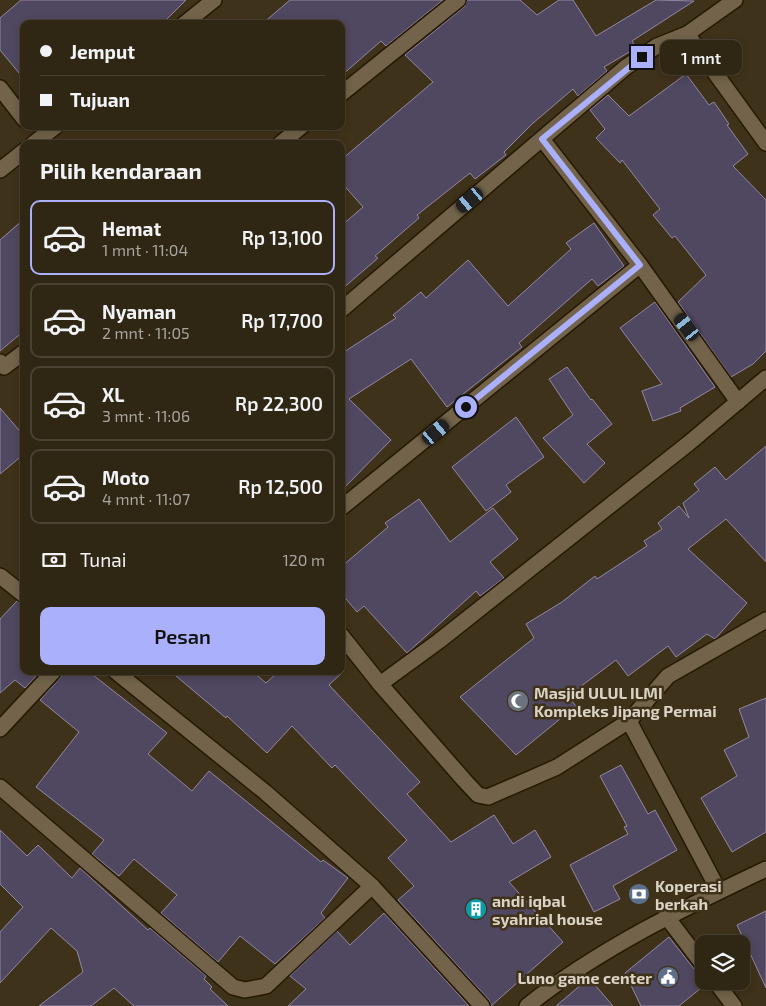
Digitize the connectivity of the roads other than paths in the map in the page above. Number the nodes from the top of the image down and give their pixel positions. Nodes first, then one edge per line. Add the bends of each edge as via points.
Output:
1 (214, 0) edge
2 (458, 0) edge
3 (735, 0) edge
4 (189, 20) edge
5 (687, 34) junction
6 (0, 88) edge
7 (345, 91) edge
8 (20, 114) edge
9 (51, 130) edge
10 (297, 130) edge
11 (542, 139) junction
12 (38, 140) edge
13 (285, 140) edge
14 (766, 143) edge
15 (20, 154) edge
16 (0, 170) edge
17 (640, 265) junction
18 (345, 307) edge
19 (20, 355) edge
20 (0, 362) edge
21 (766, 378) edge
22 (738, 402) junction
23 (345, 505) edge
24 (0, 576) edge
25 (20, 592) edge
26 (766, 620) edge
27 (345, 640) edge
28 (50, 675) edge
29 (120, 675) edge
30 (380, 684) junction
31 (628, 721) junction
32 (0, 729) edge
33 (0, 787) edge
34 (766, 869) edge
35 (372, 886) junction
36 (719, 891) junction
37 (666, 916) junction
38 (695, 954) edge
39 (722, 990) edge
40 (482, 1006) edge
41 (527, 1006) edge
42 (734, 1006) edge

1 - 4 street
2 - 7 street
3 - 5 street
5 - 11 street via 657,46 626,67
5 - 14 street
6 - 8 street
9 - 12 street
10 - 13 street
11 - 17 street
11 - 18 street
15 - 16 street
17 - 22 street
17 - 23 street
19 - 20 street via 4,368
21 - 22 street
22 - 30 street via 439,641
24 - 25 street
26 - 31 street via 668,676
27 - 30 street
28 - 32 street
29 - 35 street via 265,792
30 - 31 street via 478,795 488,798 556,766
31 - 36 street
33 - 35 street via 233,986 244,990 266,986
34 - 36 street
35 - 40 street
36 - 37 street
37 - 38 street
37 - 41 street via 557,982
39 - 42 street

